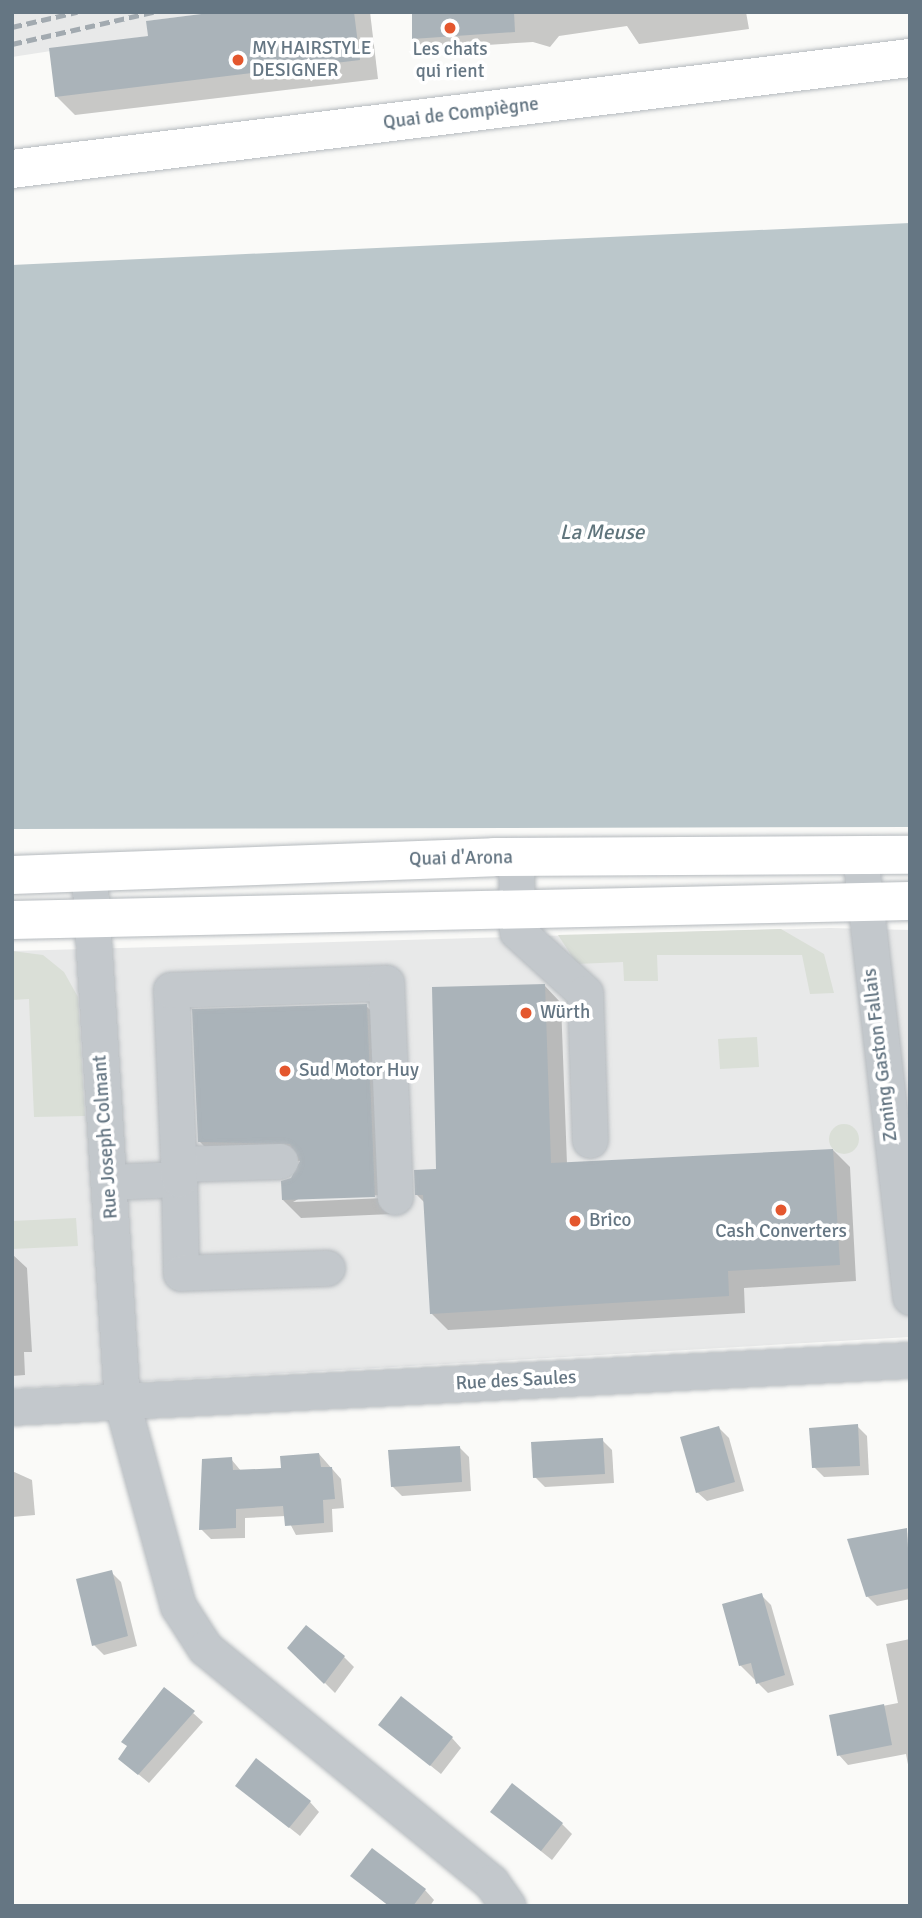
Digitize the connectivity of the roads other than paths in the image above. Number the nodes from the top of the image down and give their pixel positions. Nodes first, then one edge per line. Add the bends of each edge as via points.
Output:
1 (910, 58) edge
2 (12, 169) edge
3 (860, 855) junction
4 (910, 855) edge
5 (516, 858) junction
6 (89, 871) junction
7 (12, 875) edge
8 (862, 900) junction
9 (910, 901) edge
10 (516, 908) junction
11 (92, 916) junction
12 (12, 920) edge
13 (590, 1140) dead end
14 (280, 1161) dead end
15 (179, 1172) junction
16 (109, 1182) junction
17 (395, 1197) dead end
18 (327, 1268) dead end
19 (910, 1297) edge
20 (910, 1360) edge
21 (122, 1403) junction
22 (12, 1407) edge
23 (508, 1906) edge

1 - 2 main road, Quai de Compiègne
3 - 4 main road, Quai d'Arona
3 - 5 main road, Quai d'Arona
3 - 8 street, Zoning Gaston Fallais
5 - 6 main road, Quai d'Arona
5 - 10 street
6 - 7 main road, Quai d'Arona
6 - 11 street, Rue Joseph Colmant
8 - 9 main road
8 - 10 main road
8 - 19 street, Zoning Gaston Fallais
10 - 11 main road
10 - 13 street via 517,931 584,993
11 - 12 main road
11 - 16 street, Rue Joseph Colmant
14 - 15 street
15 - 16 street
15 - 17 street via 171,990 386,983
15 - 18 street via 181,1273
16 - 21 street, Rue Joseph Colmant
20 - 21 street, Rue des Saules
21 - 22 street, Rue des Saules
21 - 23 street via 178,1606 205,1648 491,1882

